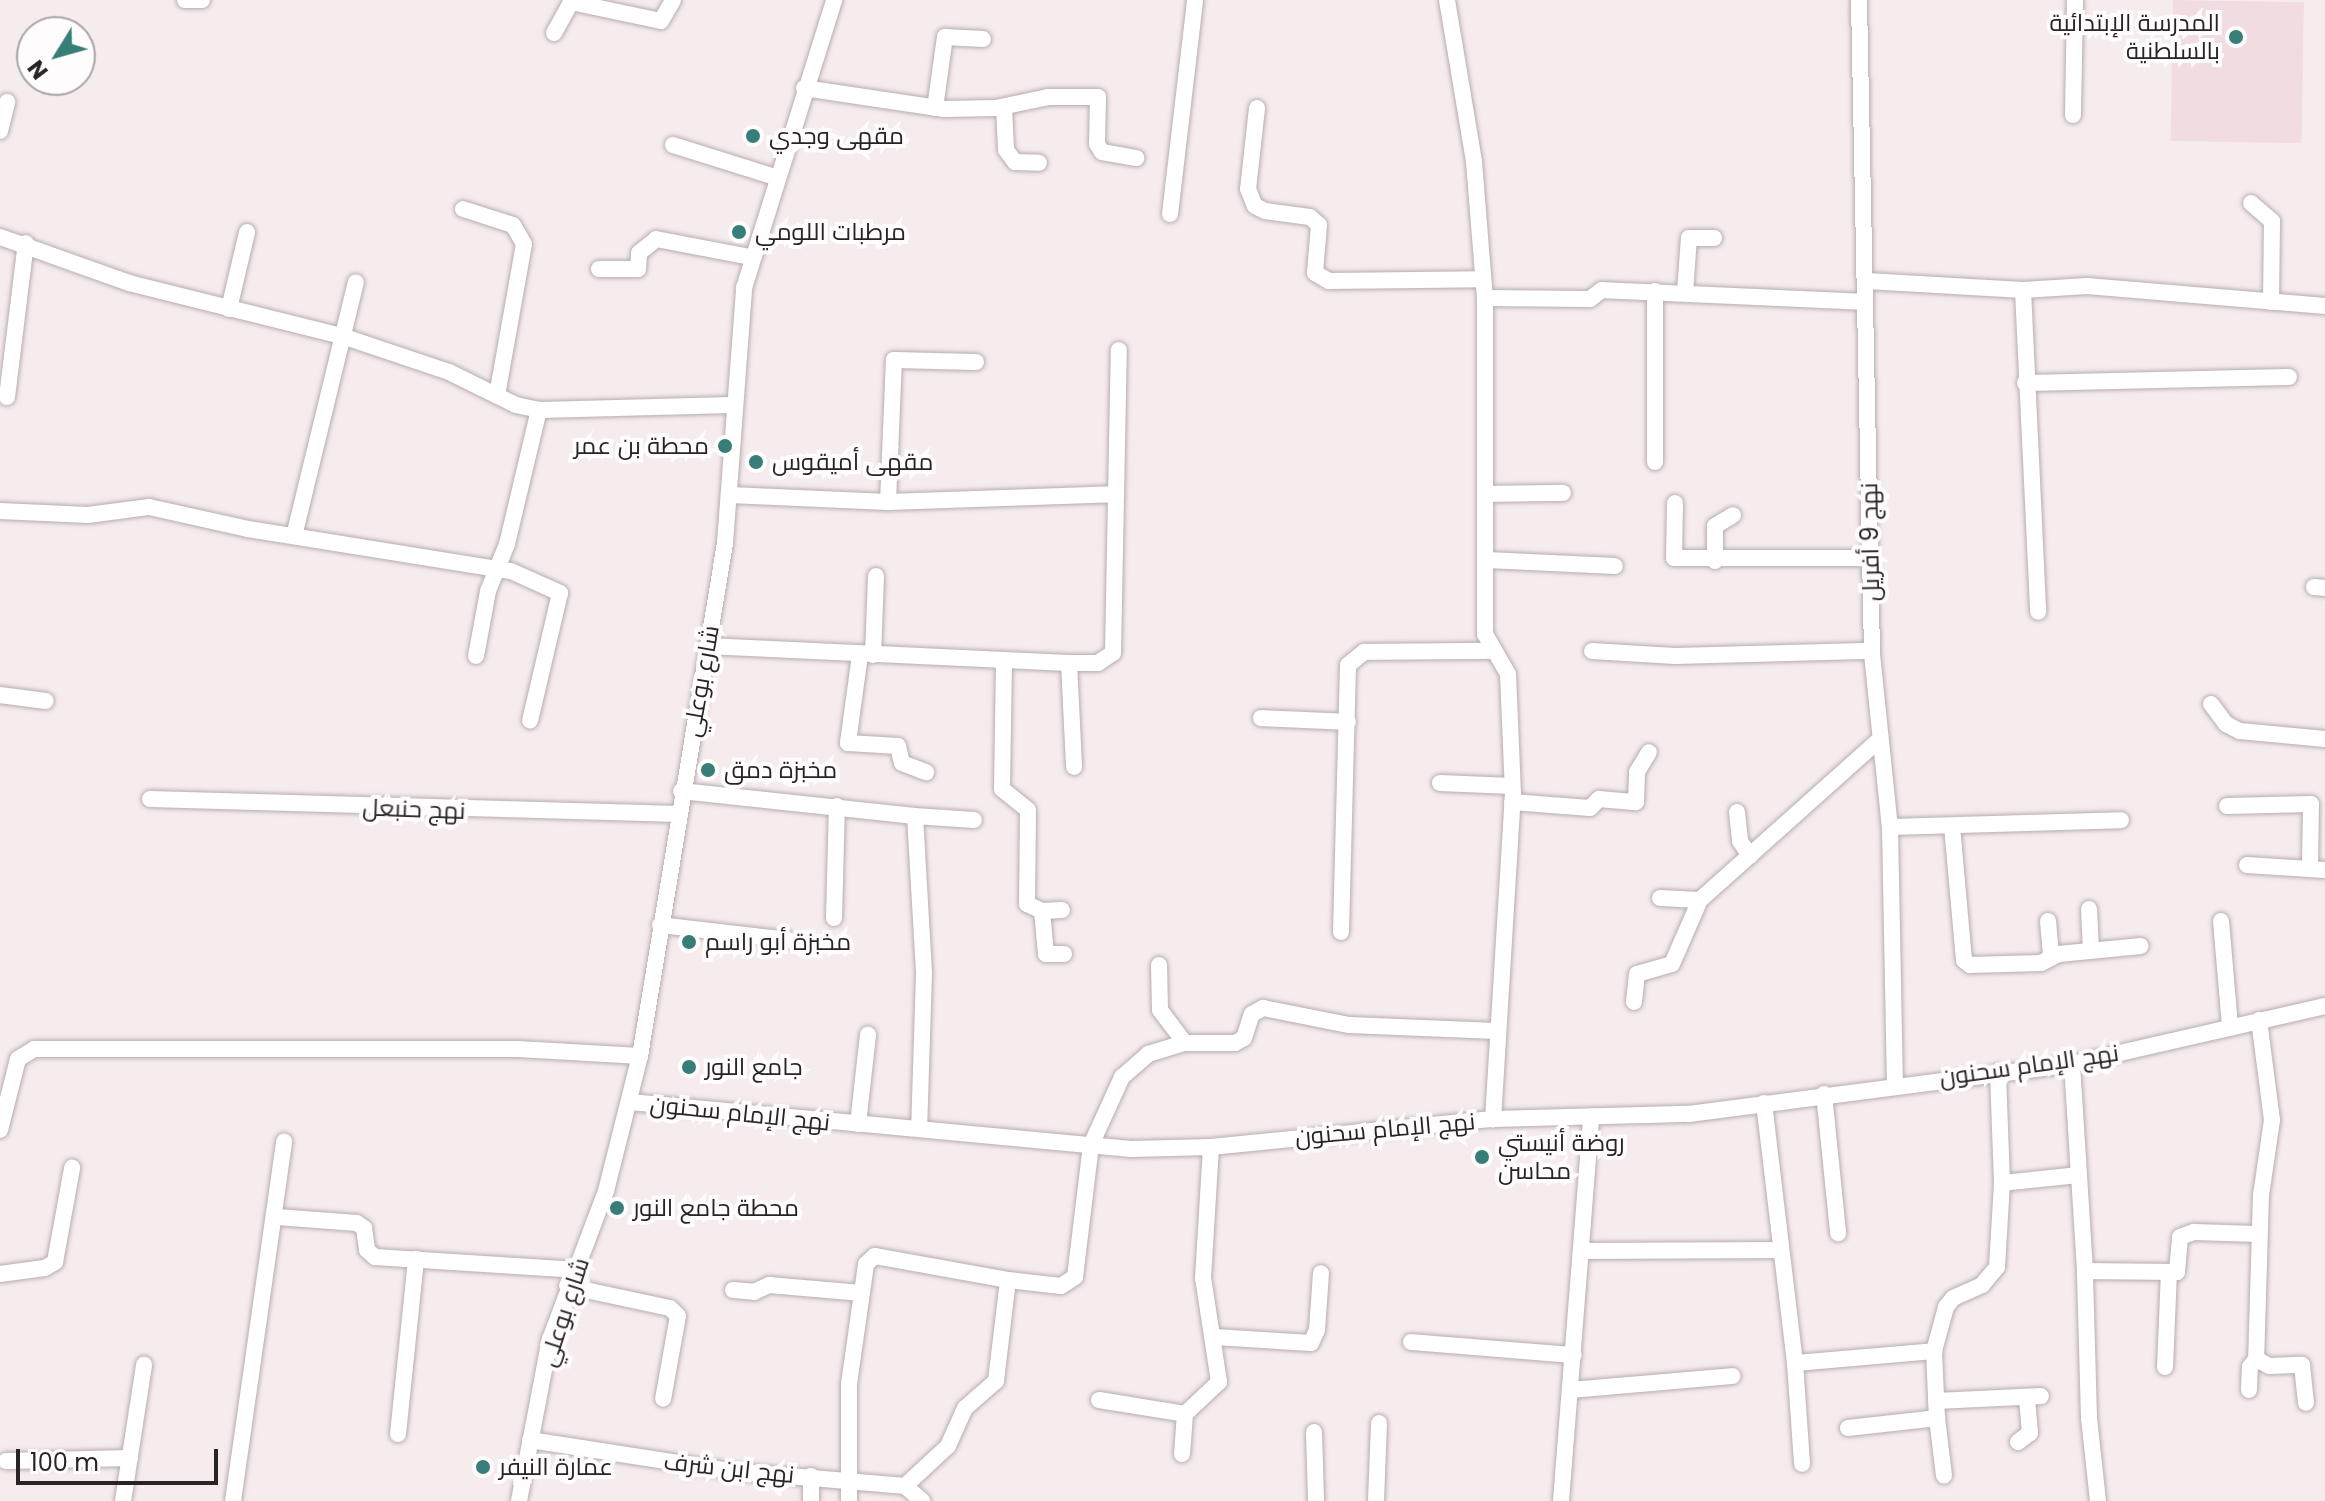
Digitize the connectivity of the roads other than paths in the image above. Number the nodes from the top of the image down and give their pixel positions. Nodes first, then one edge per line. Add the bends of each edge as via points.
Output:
1 (185, 0) edge
2 (202, 0) edge
3 (673, 0) edge
4 (834, 0) edge
5 (1195, 0) edge
6 (1447, 0) edge
7 (1859, 0) edge
8 (2075, 0) edge
9 (554, 33) dead end
10 (983, 39) dead end
11 (804, 88) junction
12 (7, 102) dead end
13 (1004, 107) junction
14 (935, 108) junction
15 (1257, 108) dead end
16 (2073, 115) dead end
17 (0, 131) edge
18 (673, 145) dead end
19 (1136, 158) dead end
20 (1039, 163) dead end
21 (775, 177) junction
22 (2251, 203) dead end
23 (463, 209) dead end
24 (1170, 214) dead end
25 (247, 232) dead end
26 (0, 237) edge
27 (1714, 238) dead end
28 (26, 243) junction
29 (750, 257) junction
30 (599, 269) dead end
31 (1482, 279) junction
32 (1867, 281) junction
33 (356, 282) dead end
34 (2023, 290) junction
35 (1655, 291) junction
36 (1685, 292) junction
37 (1485, 298) junction
38 (1865, 302) junction
39 (2271, 302) junction
40 (2325, 306) edge
41 (229, 309) junction
42 (342, 336) junction
43 (1119, 350) dead end
44 (976, 362) dead end
45 (2289, 377) dead end
46 (2025, 383) junction
47 (497, 396) junction
48 (7, 397) dead end
49 (733, 405) junction
50 (539, 410) junction
51 (1655, 462) dead end
52 (1563, 493) dead end
53 (1113, 494) junction
54 (1488, 494) junction
55 (730, 495) junction
56 (888, 502) junction
57 (1675, 503) dead end
58 (0, 511) edge
59 (1733, 515) dead end
60 (294, 536) junction
61 (1871, 558) junction
62 (1487, 560) junction
63 (1715, 561) junction
64 (1615, 566) dead end
65 (500, 568) junction
66 (876, 576) dead end
67 (2038, 612) dead end
68 (707, 646) junction
69 (1491, 651) junction
70 (1592, 651) dead end
71 (1872, 651) junction
72 (866, 655) junction
73 (476, 656) dead end
74 (1004, 661) junction
75 (1069, 663) junction
76 (0, 695) edge
77 (46, 701) dead end
78 (2211, 704) dead end
79 (1261, 718) dead end
80 (530, 721) dead end
81 (1348, 722) junction
82 (2325, 739) edge
83 (1878, 741) junction
84 (1649, 752) dead end
85 (1074, 767) dead end
86 (926, 772) dead end
87 (1440, 783) dead end
88 (681, 791) junction
89 (1512, 794) junction
90 (150, 799) dead end
91 (837, 806) junction
92 (2227, 806) dead end
93 (1737, 812) dead end
94 (678, 814) junction
95 (915, 816) junction
96 (974, 820) dead end
97 (2121, 820) dead end
98 (1952, 826) junction
99 (1890, 827) junction
100 (1750, 856) junction
101 (2247, 865) dead end
102 (2317, 868) edge
103 (1660, 898) dead end
104 (1700, 900) junction
105 (2089, 909) dead end
106 (1062, 910) dead end
107 (1042, 911) junction
108 (834, 918) dead end
109 (2048, 921) dead end
110 (2221, 921) dead end
111 (660, 925) junction
112 (1341, 932) dead end
113 (789, 940) dead end
114 (2141, 946) dead end
115 (2091, 950) junction
116 (1064, 954) dead end
117 (2051, 958) junction
118 (1159, 965) dead end
119 (1634, 1002) dead end
120 (2325, 1006) edge
121 (2259, 1020) junction
122 (2230, 1027) junction
123 (1496, 1031) junction
124 (868, 1035) dead end
125 (1185, 1043) junction
126 (640, 1056) junction
127 (2072, 1064) junction
128 (1998, 1072) junction
129 (1895, 1083) junction
130 (1824, 1094) junction
131 (630, 1102) junction
132 (1764, 1103) junction
133 (1591, 1116) junction
134 (1493, 1119) junction
135 (858, 1124) junction
136 (919, 1129) junction
137 (0, 1130) edge
138 (284, 1142) dead end
139 (1091, 1145) junction
140 (1211, 1147) junction
141 (72, 1168) dead end
142 (2078, 1175) junction
143 (2002, 1183) junction
144 (277, 1217) junction
145 (1838, 1233) dead end
146 (2258, 1234) junction
147 (1779, 1250) junction
148 (1581, 1251) junction
149 (416, 1259) junction
150 (2085, 1271) junction
151 (1321, 1273) dead end
152 (2169, 1273) junction
153 (0, 1274) edge
154 (570, 1278) junction
155 (1008, 1280) junction
156 (733, 1290) dead end
157 (862, 1293) junction
158 (1215, 1337) junction
159 (1411, 1342) dead end
160 (1934, 1351) junction
161 (1573, 1355) junction
162 (2256, 1359) junction
163 (1795, 1363) junction
164 (144, 1365) dead end
165 (2165, 1367) dead end
166 (1732, 1376) dead end
167 (1570, 1390) junction
168 (2249, 1390) dead end
169 (663, 1399) dead end
170 (1099, 1400) dead end
171 (2306, 1403) dead end
172 (1937, 1410) junction
173 (1185, 1414) junction
174 (1379, 1423) dead end
175 (1848, 1428) dead end
176 (1314, 1432) dead end
177 (398, 1434) dead end
178 (530, 1440) junction
179 (2018, 1442) dead end
180 (1182, 1454) dead end
181 (130, 1458) junction
182 (6, 1461) dead end
183 (1802, 1464) dead end
184 (811, 1476) junction
185 (1944, 1476) dead end
186 (850, 1478) junction
187 (905, 1486) junction
188 (123, 1501) edge
189 (233, 1501) edge
190 (519, 1501) edge
191 (811, 1501) edge
192 (849, 1501) edge
193 (922, 1501) edge
194 (1316, 1501) edge
195 (1376, 1501) edge
196 (1561, 1501) edge
197 (2098, 1501) edge

1 - 2 street
3 - 9 street via 661,21 571,2
4 - 11 street, شارع بوعلي
5 - 24 street
6 - 31 street via 1474,162
7 - 32 street, نهج 9 أفريل
8 - 16 street
10 - 14 street via 945,37
11 - 14 street
11 - 21 street, شارع بوعلي
12 - 17 street
13 - 14 street
13 - 19 street via 1048,97 1098,97 1097,144 1102,152
13 - 20 street via 1006,150 1015,162
15 - 31 street via 1248,189 1255,206 1310,217 1319,225 1315,273 1329,281
18 - 21 street
21 - 29 street, شارع بوعلي
22 - 39 street via 2267,211 2272,221
23 - 47 street via 513,225 526,251
25 - 41 street
26 - 28 street
27 - 36 street via 1689,238
28 - 41 street via 129,283
28 - 48 street
29 - 30 street via 656,239 639,253 638,269
29 - 49 street, شارع بوعلي
31 - 37 street
32 - 34 street
32 - 38 street, نهج 9 أفريل
33 - 42 street
34 - 39 street via 2087,286
34 - 46 street
35 - 36 street
35 - 37 street via 1602,290 1590,299
35 - 51 street
36 - 38 street
37 - 54 street
38 - 61 street, نهج 9 أفريل
39 - 40 street
41 - 42 street
42 - 47 street via 449,372
42 - 60 street
43 - 53 street
44 - 56 street via 894,360
45 - 46 street
46 - 67 street
47 - 50 street
49 - 50 street
49 - 55 street, شارع بوعلي
50 - 65 street
52 - 54 street
53 - 56 street
53 - 75 street via 1113,653 1098,663
54 - 62 street
55 - 56 street
55 - 68 street, شارع بوعلي
57 - 63 street via 1674,558
58 - 60 street via 88,515 149,507
59 - 63 street via 1715,526
60 - 65 street
61 - 63 street
61 - 71 street, نهج 9 أفريل
62 - 64 street
62 - 69 street via 1485,634
65 - 73 street via 488,591
65 - 80 street via 560,593
66 - 72 street
68 - 72 street
68 - 88 street, شارع بوعلي
69 - 81 street via 1364,652 1348,665
69 - 89 street via 1508,674
70 - 71 street via 1675,656
71 - 83 street, نهج 9 أفريل
72 - 74 street
72 - 86 street via 848,743 898,746 902,763
74 - 75 street
74 - 107 street via 1002,789 1028,810 1027,904
75 - 85 street
76 - 77 street
78 - 82 street via 2226,724 2240,731
79 - 81 street
81 - 112 street
83 - 99 street, نهج 9 أفريل
83 - 100 street
84 - 89 street via 1637,772 1636,802 1599,799 1590,808
87 - 89 street
88 - 91 street
88 - 94 street, شارع بوعلي
89 - 123 street
90 - 94 street, نهج حنبعل
91 - 95 street
91 - 108 street
92 - 102 street via 2311,804
93 - 100 street via 1740,841
94 - 111 street, شارع بوعلي
95 - 96 street
95 - 136 street via 924,973
97 - 98 street
98 - 99 street
98 - 117 street via 1964,960 1970,965 2041,963
99 - 129 street, نهج 9 أفريل
100 - 104 street
101 - 102 street
103 - 104 street
104 - 119 street via 1672,964 1637,974
105 - 115 street
106 - 107 street
107 - 116 street via 1046,954
109 - 117 street
110 - 122 street
111 - 113 street
111 - 126 street, شارع بوعلي
114 - 115 street
115 - 117 street
118 - 125 street via 1160,1010
120 - 121 street, نهج الإمام سحنون
121 - 122 street, نهج الإمام سحنون
121 - 146 street via 2272,1120
122 - 127 street, نهج الإمام سحنون
123 - 125 street via 1349,1025 1263,1008 1252,1014 1244,1038 1235,1043
123 - 134 street
124 - 135 street
125 - 139 street via 1148,1054 1122,1077
126 - 131 street, شارع بوعلي
126 - 137 street via 462,1048 34,1049 18,1059
127 - 128 street, نهج الإمام سحنون
127 - 142 street
128 - 129 street, نهج الإمام سحنون
128 - 143 street
129 - 130 street, نهج الإمام سحنون
130 - 132 street, نهج الإمام سحنون
130 - 145 street
131 - 135 street, نهج الإمام سحنون
131 - 154 street, شارع بوعلي via 595,1225
132 - 133 street, نهج الإمام سحنون via 1689,1114
132 - 147 street
133 - 134 street, نهج الإمام سحنون
133 - 148 street
134 - 140 street, نهج الإمام سحنون
135 - 136 street, نهج الإمام سحنون
136 - 139 street, نهج الإمام سحنون
138 - 144 street
139 - 140 street, نهج الإمام سحنون
139 - 155 street via 1075,1277 1061,1286
140 - 158 street via 1203,1278
141 - 153 street via 55,1262
142 - 143 street
142 - 150 street
143 - 160 street via 1997,1267 1982,1285 1953,1298
144 - 149 street via 357,1223 372,1255
144 - 189 street
146 - 152 street via 2194,1232 2180,1237 2177,1272
146 - 162 street
147 - 148 street
147 - 163 street
148 - 161 street
149 - 154 street
149 - 177 street
150 - 152 street
150 - 197 street via 2089,1418
151 - 158 street via 1317,1330 1311,1343
152 - 165 street
154 - 169 street via 670,1308 678,1316
154 - 178 street, شارع بوعلي
155 - 157 street via 875,1256 866,1264
155 - 187 street via 996,1381 965,1408 948,1446
156 - 157 street via 754,1292 769,1285
157 - 186 street via 849,1384
158 - 173 street via 1219,1382
159 - 161 street
160 - 163 street
160 - 172 street
161 - 167 street
162 - 168 street via 2250,1367
162 - 171 street via 2269,1366 2302,1365
163 - 183 street
164 - 181 street
166 - 167 street
167 - 196 street
170 - 173 street
172 - 175 street
172 - 179 street via 2034,1397 2030,1433
172 - 185 street
173 - 180 street
174 - 195 street
176 - 194 street
178 - 184 street, نهج ابن شرف via 730,1471
178 - 190 street, شارع بوعلي
181 - 182 street
181 - 188 street
184 - 186 street, نهج ابن شرف
184 - 191 street
186 - 187 street, نهج ابن شرف
186 - 192 street
187 - 193 street

